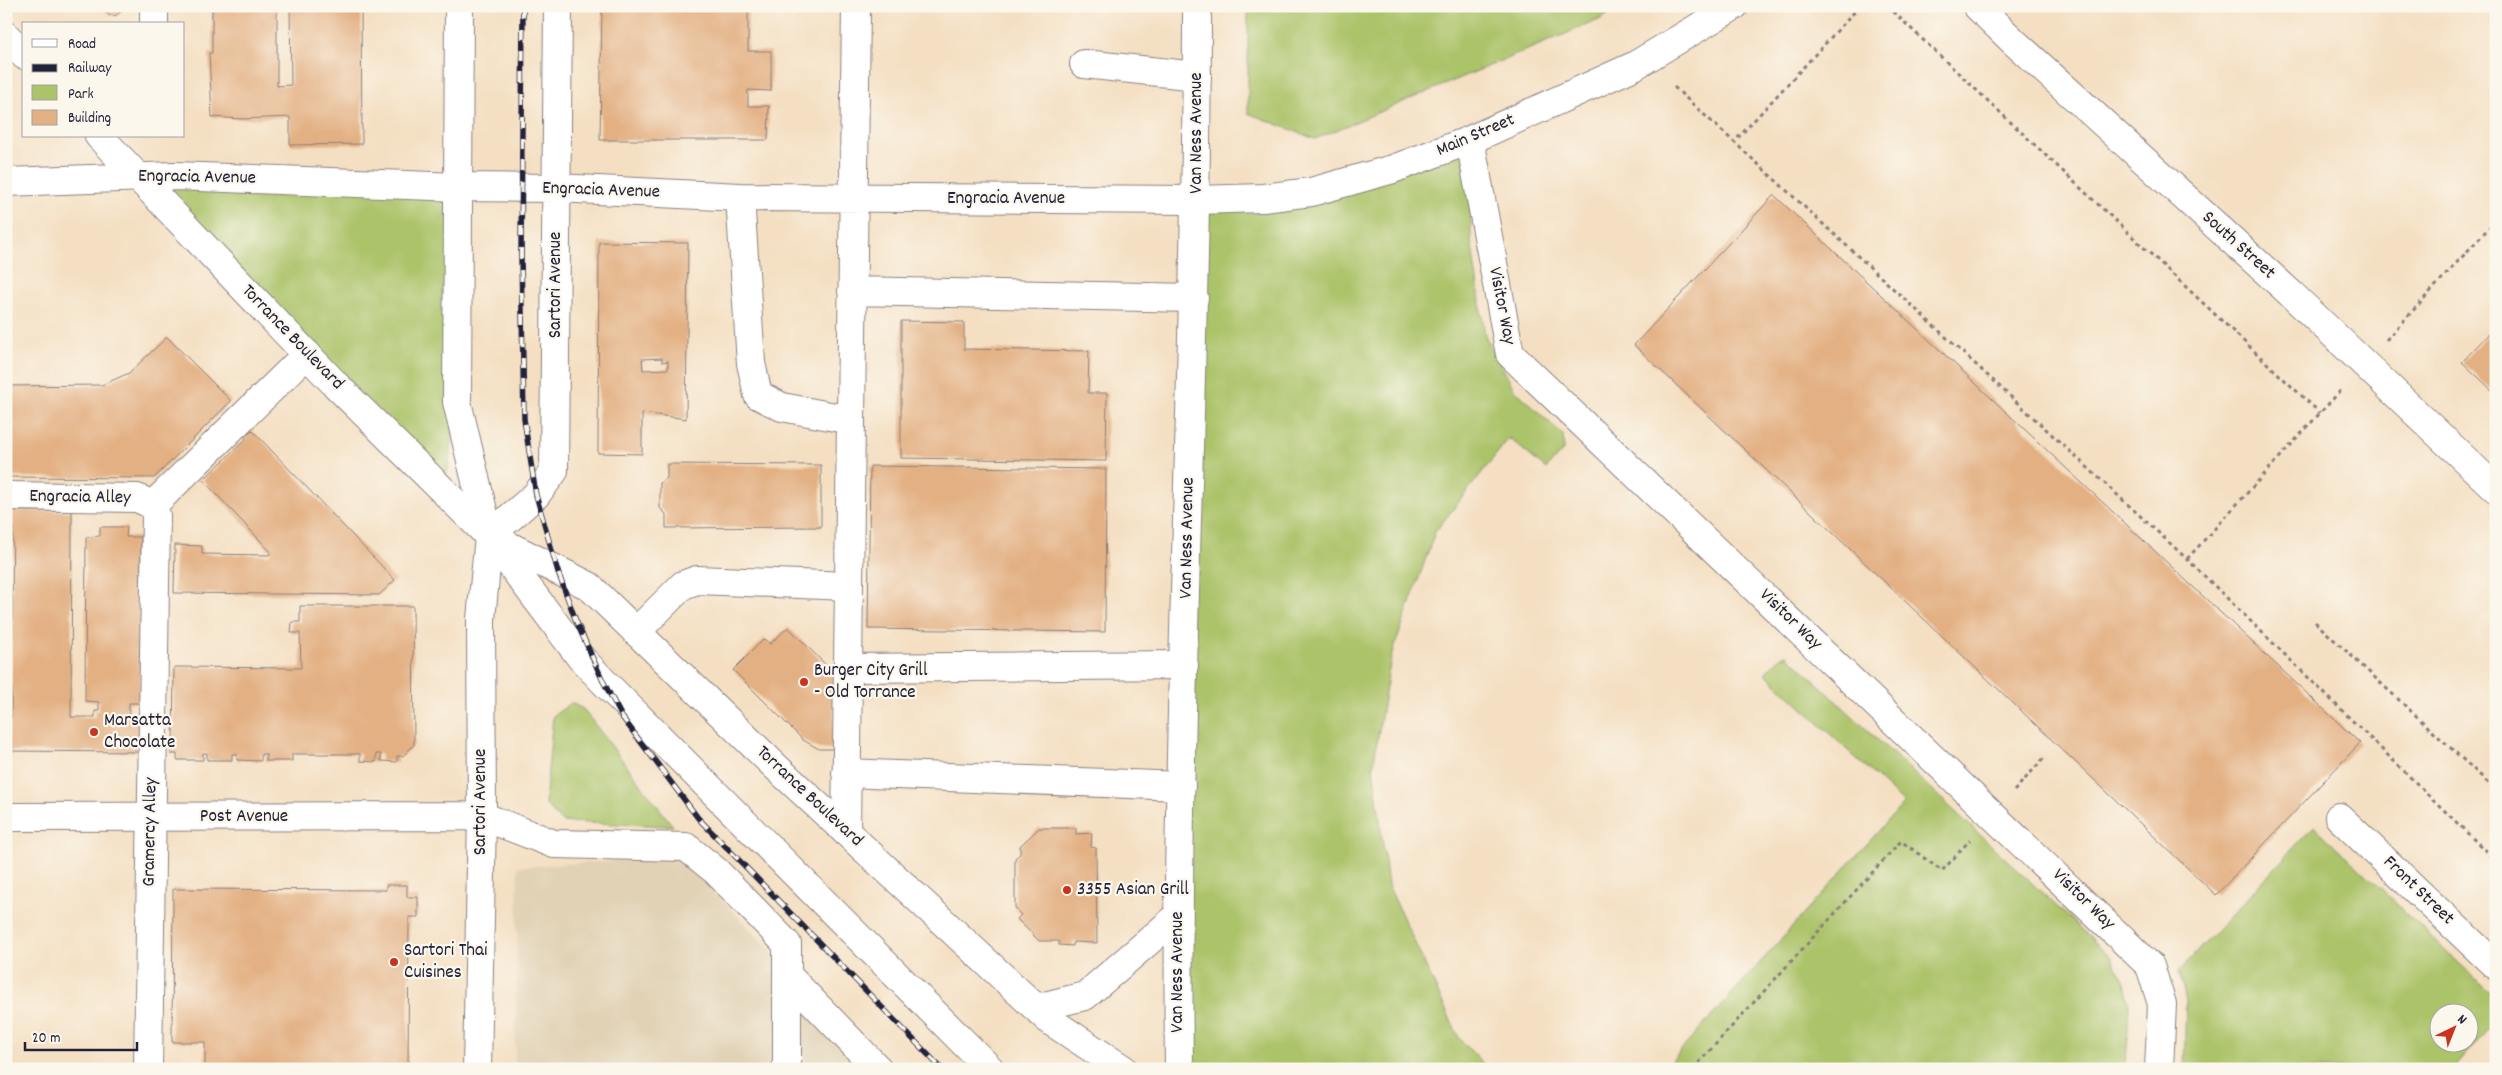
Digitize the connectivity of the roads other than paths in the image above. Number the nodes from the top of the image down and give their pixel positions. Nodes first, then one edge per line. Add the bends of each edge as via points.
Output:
1 (154, 6) edge
2 (459, 6) edge
3 (558, 6) edge
4 (856, 6) edge
5 (1198, 6) edge
6 (1734, 6) edge
7 (1977, 6) edge
8 (154, 22) edge
9 (6, 36) edge
10 (22, 53) edge
11 (1084, 64) dead end
12 (1197, 76) junction
13 (101, 138) edge
14 (1470, 140) junction
15 (136, 176) junction
16 (6, 182) edge
17 (458, 188) junction
18 (557, 188) junction
19 (740, 197) junction
20 (853, 198) junction
21 (1197, 200) junction
22 (852, 291) junction
23 (1194, 298) junction
24 (308, 354) junction
25 (851, 420) junction
26 (2496, 489) edge
27 (6, 496) edge
28 (152, 505) junction
29 (489, 536) junction
30 (848, 586) junction
31 (636, 632) junction
32 (1184, 665) junction
33 (848, 668) junction
34 (846, 773) junction
35 (1181, 786) junction
36 (482, 816) junction
37 (6, 817) edge
38 (152, 817) junction
39 (2339, 817) dead end
40 (846, 832) junction
41 (1178, 916) junction
42 (2496, 966) edge
43 (787, 975) junction
44 (1036, 1008) junction
45 (148, 1069) edge
46 (477, 1069) edge
47 (787, 1069) edge
48 (878, 1069) edge
49 (990, 1069) edge
50 (1123, 1069) edge
51 (1179, 1069) edge
52 (2158, 1069) edge

1 - 8 street
2 - 17 street, Sartori Avenue
3 - 18 street, Sartori Avenue
4 - 20 street
5 - 12 street, Van Ness Avenue
6 - 14 street, Main Street via 1634,66
7 - 26 street, South Street via 2290,293
9 - 10 street
11 - 12 street
12 - 21 street, Van Ness Avenue
13 - 15 street, Torrance Boulevard
14 - 21 street, Main Street via 1393,169 1311,192 1263,198
14 - 52 street, Visitor Way via 1510,354 2150,966 2162,1004
15 - 16 street, Engracia Avenue
15 - 17 street, Engracia Avenue
15 - 24 street, Torrance Boulevard
17 - 18 street, Engracia Avenue
17 - 29 street, Sartori Avenue via 457,402
18 - 19 street, Engracia Avenue
18 - 29 street, Sartori Avenue via 554,471 536,495
19 - 20 street, Engracia Avenue
19 - 25 street via 751,363 758,396 782,406
20 - 21 street, Engracia Avenue
20 - 22 street
21 - 23 street, Van Ness Avenue
22 - 23 street
22 - 25 street
23 - 32 street, Van Ness Avenue
24 - 28 street
24 - 29 street, Torrance Boulevard
25 - 30 street
27 - 28 street, Engracia Alley via 137,498
28 - 38 street, Gramercy Alley via 156,515
29 - 31 street, Torrance Boulevard via 589,586
29 - 36 street, Sartori Avenue via 481,619
29 - 49 street, Torrance Boulevard via 581,658
30 - 31 street via 697,580 683,585
30 - 33 street
31 - 40 street, Torrance Boulevard
32 - 33 street
32 - 35 street, Van Ness Avenue
33 - 34 street
34 - 35 street
34 - 40 street
35 - 41 street, Van Ness Avenue
36 - 38 street, Post Avenue
36 - 43 street via 554,844 686,847 716,872 788,944
36 - 46 street, Sartori Avenue
37 - 38 street, Post Avenue
38 - 45 street, Gramercy Alley
39 - 42 street, Front Street
40 - 44 street, Torrance Boulevard
41 - 44 street via 1085,996
41 - 51 street, Van Ness Avenue
43 - 47 street
43 - 48 street
44 - 50 street, Torrance Boulevard

